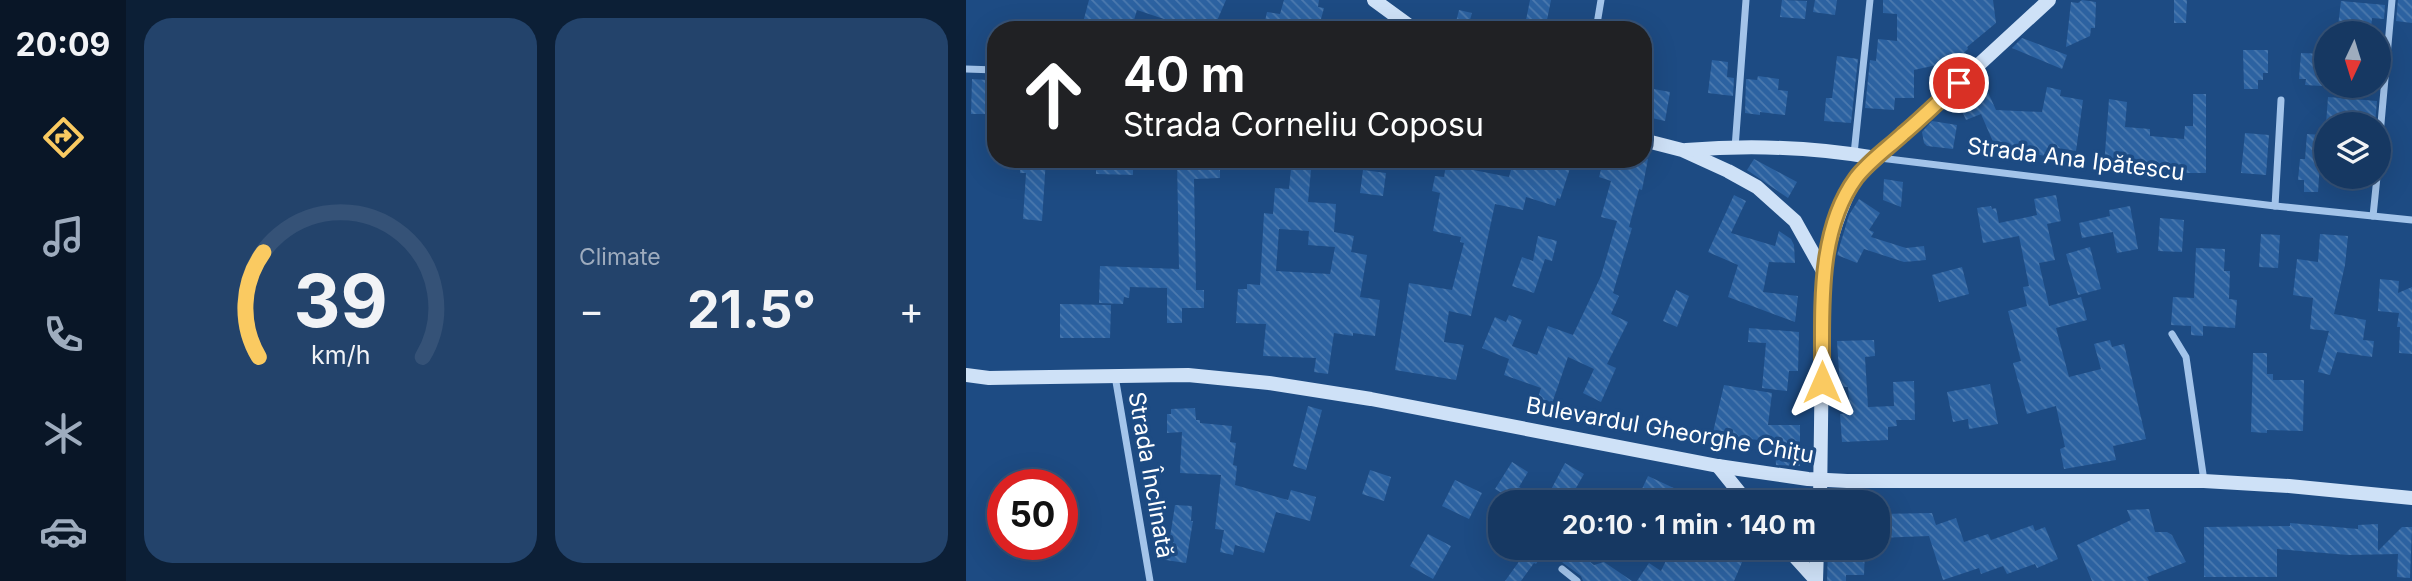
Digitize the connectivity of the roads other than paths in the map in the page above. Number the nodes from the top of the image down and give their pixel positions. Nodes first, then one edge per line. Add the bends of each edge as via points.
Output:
1 (1374, 0) edge
2 (1601, 0) edge
3 (1746, 0) edge
4 (1870, 0) edge
5 (2049, 0) edge
6 (2392, 0) edge
7 (1403, 21) edge
8 (1598, 21) edge
9 (966, 69) edge
10 (987, 69) edge
11 (2281, 100) dead end
12 (2382, 112) edge
13 (1652, 142) edge
14 (1735, 148) junction
15 (1682, 150) junction
16 (1854, 154) junction
17 (1876, 158) junction
18 (2375, 189) edge
19 (2275, 206) junction
20 (2373, 216) junction
21 (2412, 220) edge
22 (1823, 271) junction
23 (2172, 334) dead end
24 (966, 375) edge
25 (1115, 375) junction
26 (1718, 467) junction
27 (1822, 480) junction
28 (2204, 481) junction
29 (1737, 490) edge
30 (1821, 490) edge
31 (2412, 498) edge
32 (1798, 560) edge
33 (1816, 560) edge
34 (1562, 569) dead end
35 (1815, 580) edge
36 (1150, 581) edge
37 (1577, 581) edge

1 - 7 main road
2 - 8 street
3 - 14 street
4 - 16 street
5 - 17 main road
6 - 12 street
9 - 10 street
11 - 19 street
13 - 15 main road
14 - 15 main road, Strada Ana Ipătescu
14 - 16 main road, Strada Ana Ipătescu
15 - 22 main road via 1728,171 1775,201 1795,221
16 - 17 main road, Strada Ana Ipătescu
17 - 19 street, Strada Ana Ipătescu
17 - 22 main road via 1844,199
18 - 20 street
19 - 20 street, Strada Ana Ipătescu
20 - 21 street, Strada Ana Ipătescu
22 - 27 main road
23 - 28 street via 2186,357
24 - 25 main road, Bulevardul Gheorghe Chițu
25 - 26 main road, Bulevardul Gheorghe Chițu via 1188,375 1269,383
25 - 36 street, Strada Înclinată
26 - 27 main road, Bulevardul Gheorghe Chițu
26 - 29 main road
27 - 28 main road, Bulevardul Gheorghe Chițu
27 - 30 main road
28 - 31 main road, Bulevardul Gheorghe Chițu
32 - 35 main road
33 - 35 main road
34 - 37 street

